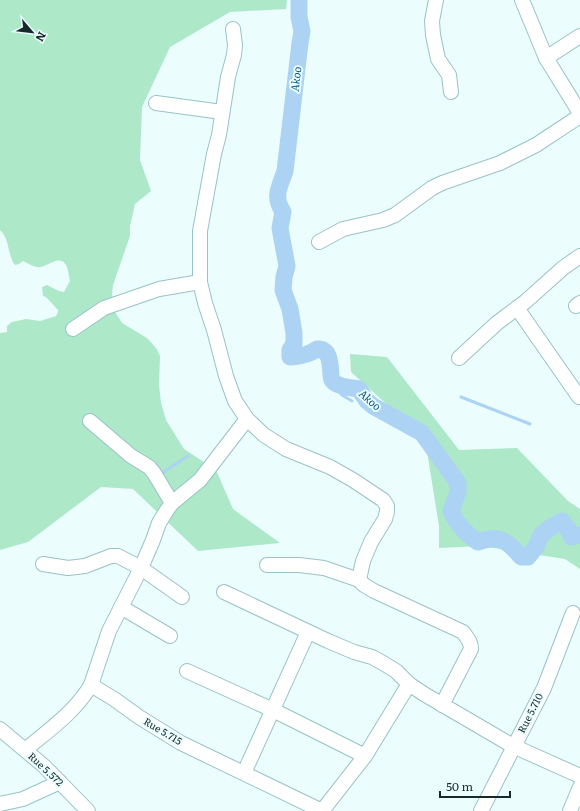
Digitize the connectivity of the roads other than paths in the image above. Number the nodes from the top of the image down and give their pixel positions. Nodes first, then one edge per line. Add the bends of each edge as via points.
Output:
1 (436, 0) edge
2 (522, 0) edge
3 (233, 28) dead end
4 (580, 36) edge
5 (546, 58) junction
6 (451, 92) dead end
7 (156, 103) dead end
8 (222, 112) junction
9 (580, 115) edge
10 (319, 242) dead end
11 (580, 256) edge
12 (200, 282) junction
13 (517, 308) junction
14 (73, 329) dead end
15 (459, 358) dead end
16 (579, 397) edge
17 (247, 420) junction
18 (90, 421) dead end
19 (172, 504) junction
20 (42, 564) dead end
21 (267, 565) dead end
22 (141, 568) junction
23 (359, 580) junction
24 (224, 592) dead end
25 (182, 597) dead end
26 (121, 607) junction
27 (573, 613) dead end
28 (308, 632) junction
29 (170, 636) dead end
30 (187, 672) dead end
31 (409, 684) junction
32 (91, 685) junction
33 (442, 705) junction
34 (273, 710) junction
35 (0, 729) edge
36 (514, 746) junction
37 (25, 750) junction
38 (365, 756) junction
39 (244, 773) junction
40 (580, 776) edge
41 (60, 782) junction
42 (580, 787) edge
43 (0, 804) edge
44 (88, 811) edge
45 (322, 811) edge
46 (481, 811) edge
47 (570, 811) edge

1 - 6 street via 432,21 433,36 438,59 449,75
2 - 5 street
3 - 8 street via 235,45
4 - 5 street
5 - 9 street
7 - 8 street
8 - 12 street via 200,231
9 - 10 street via 536,144 500,163 432,188 394,215 343,229
11 - 13 street
12 - 14 street via 159,289 104,308
12 - 17 street via 226,376 235,401
13 - 15 street
13 - 16 street
17 - 19 street via 200,480
17 - 23 street via 286,449 330,467 384,500 387,512 363,561
18 - 19 street via 131,456 149,467
19 - 22 street via 159,523
20 - 22 street via 68,568 85,566 111,556 118,556
21 - 23 street via 324,568
22 - 25 street
22 - 26 street
23 - 33 street via 374,591 462,632 469,639 471,649
24 - 28 street
26 - 29 street
26 - 32 street
27 - 36 street, Rue 5.710 via 544,688
28 - 31 street via 372,657 396,671
28 - 34 street
30 - 34 street
31 - 33 street
31 - 38 street
32 - 37 street via 84,698 69,713
32 - 39 street, Rue 5.715 via 181,743
33 - 36 street
34 - 38 street
34 - 39 street
35 - 37 street, Rue 5.572
36 - 40 street
36 - 46 street, Rue 5.710
37 - 41 street, Rue 5.572
38 - 45 street
39 - 45 street, Rue 5.715
41 - 43 street via 23,799
41 - 44 street, Rue 5.572
42 - 47 street

